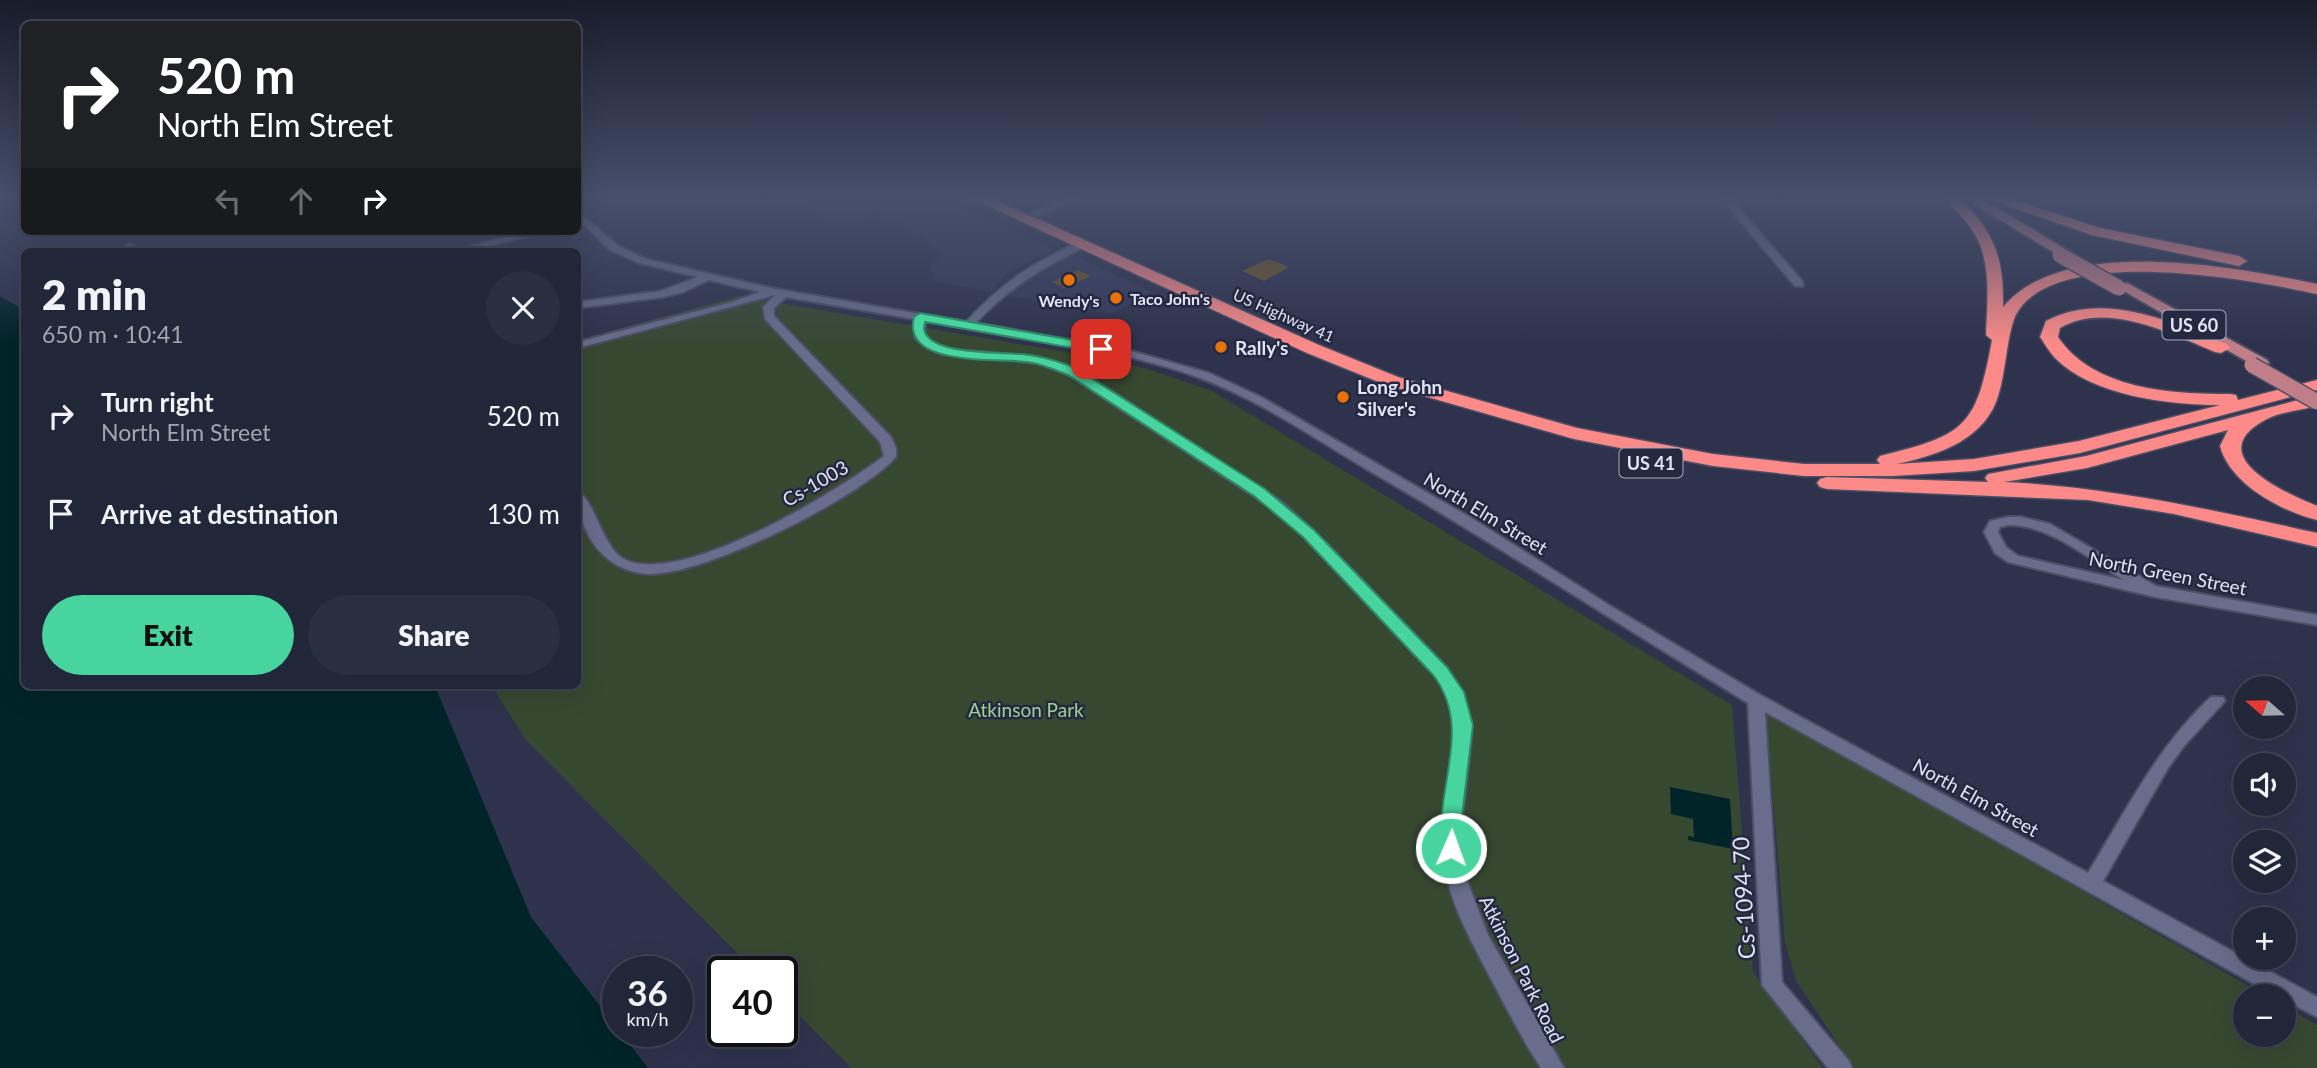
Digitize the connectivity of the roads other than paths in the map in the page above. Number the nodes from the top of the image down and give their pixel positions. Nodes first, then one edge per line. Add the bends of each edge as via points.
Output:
1 (610, 245) edge
2 (1081, 245) joint
3 (1765, 245) edge
4 (1988, 245) edge
5 (2046, 245) edge
6 (2047, 245) edge
7 (2158, 245) edge
8 (2064, 255) junction
9 (2317, 275) edge
10 (707, 276) junction
11 (1799, 284) dead end
12 (2123, 288) junction
13 (2317, 289) edge
14 (777, 292) junction
15 (581, 305) edge
16 (920, 317) junction
17 (969, 325) junction
18 (581, 344) edge
19 (2221, 348) junction
20 (2256, 364) junction
21 (1993, 375) junction
22 (1392, 380) junction
23 (2317, 385) edge
24 (2317, 394) edge
25 (2317, 401) edge
26 (2273, 404) junction
27 (1804, 470) junction
28 (1923, 486) junction
29 (581, 503) edge
30 (2317, 513) edge
31 (2317, 540) edge
32 (2155, 592) junction
33 (2317, 620) edge
34 (1756, 700) junction
35 (2217, 701) dead end
36 (2092, 884) junction
37 (2317, 1008) edge
38 (1553, 1068) edge
39 (1841, 1068) edge

1 - 10 street, North Elm Street via 632,257
2 - 17 street via 1018,276
2 - 22 highway, US Highway 41 / US 41
3 - 11 street
4 - 21 highway via 1994,258
5 - 8 main road, US 60
6 - 8 main road, US 60
7 - 9 highway
8 - 12 main road, US 60, bridge
10 - 14 street, North Elm Street
10 - 15 street via 694,285 648,296
12 - 19 main road, US 60
12 - 20 main road, US 60
13 - 21 highway via 2187,269 2133,267 2066,275 2032,288 2011,308
14 - 16 street, North Elm Street
14 - 18 street
14 - 29 street, Cs-1003 via 768,307 769,317 886,440 890,457 843,491 772,529 666,568 642,569 617,561
16 - 17 street, North Elm Street
16 - 38 street, Atkinson Park Road via 919,336 937,349 1039,360 1073,372 1259,492 1309,534 1441,672 1462,713 1463,737 1451,817 1457,882 1488,952
17 - 34 street, North Elm Street via 1148,358 1240,391 1468,522
19 - 20 main road, US 60
19 - 26 highway via 2156,324 2105,314 2065,318 2052,326 2049,337 2074,365 2134,389
20 - 24 main road, US 60
20 - 25 main road, US 60, bridge
21 - 27 highway via 1980,417 1951,439 1909,456
22 - 27 highway, US 41 via 1626,445
22 - 28 highway, US 41 via 1426,400 1580,449 1770,480
23 - 26 highway, US 41
25 - 26 highway, US 41
26 - 27 highway, US 41 via 2012,460 1921,469
26 - 28 highway, US 41 via 2058,468
26 - 30 highway via 2237,430 2230,442 2231,453 2258,483
28 - 31 highway via 2110,497
32 - 32 street, North Green Street via 2013,559 2000,550 1991,532 1995,524 2022,520 2040,524
32 - 33 street, North Green Street
34 - 36 street, North Elm Street
34 - 39 street, Cs-1094-70 via 1772,985
35 - 36 street via 2197,717 2148,782
36 - 37 street, North Elm Street

